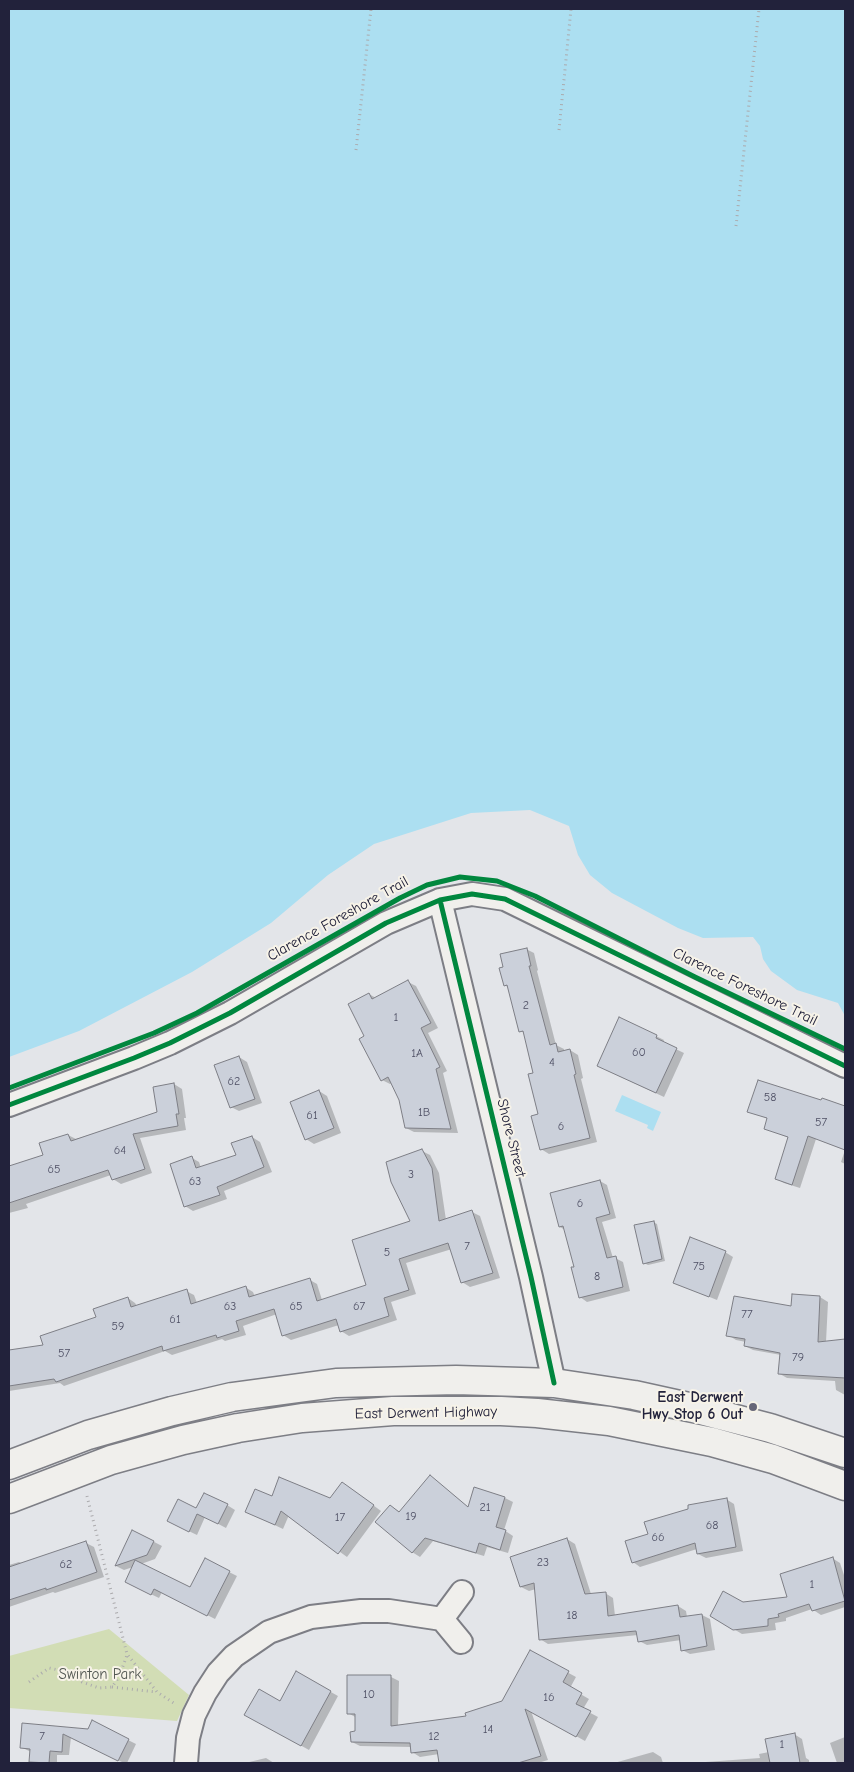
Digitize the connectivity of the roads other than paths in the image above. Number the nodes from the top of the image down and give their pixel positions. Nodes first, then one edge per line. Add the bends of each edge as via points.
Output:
1 (440, 900) junction
2 (845, 1066) edge
3 (9, 1105) edge
4 (554, 1383) junction
5 (845, 1453) edge
6 (9, 1465) edge
7 (845, 1486) edge
8 (9, 1499) edge
9 (462, 1592) dead end
10 (442, 1620) junction
11 (461, 1642) dead end
12 (186, 1763) edge

1 - 2 street via 472,894 505,899
1 - 3 street via 386,923 205,1027 134,1058
1 - 4 street, Shore Street
4 - 5 main road, East Derwent Highway via 693,1408 770,1428
4 - 6 main road, East Derwent Highway via 456,1380 336,1383 232,1397 88,1435
7 - 8 main road, East Derwent Highway via 773,1459 712,1442 609,1421 501,1410 394,1411 302,1418 183,1440 111,1460
9 - 10 street
10 - 11 street
10 - 12 street via 389,1611 361,1611 311,1617 269,1632 234,1656 205,1693 194,1715

